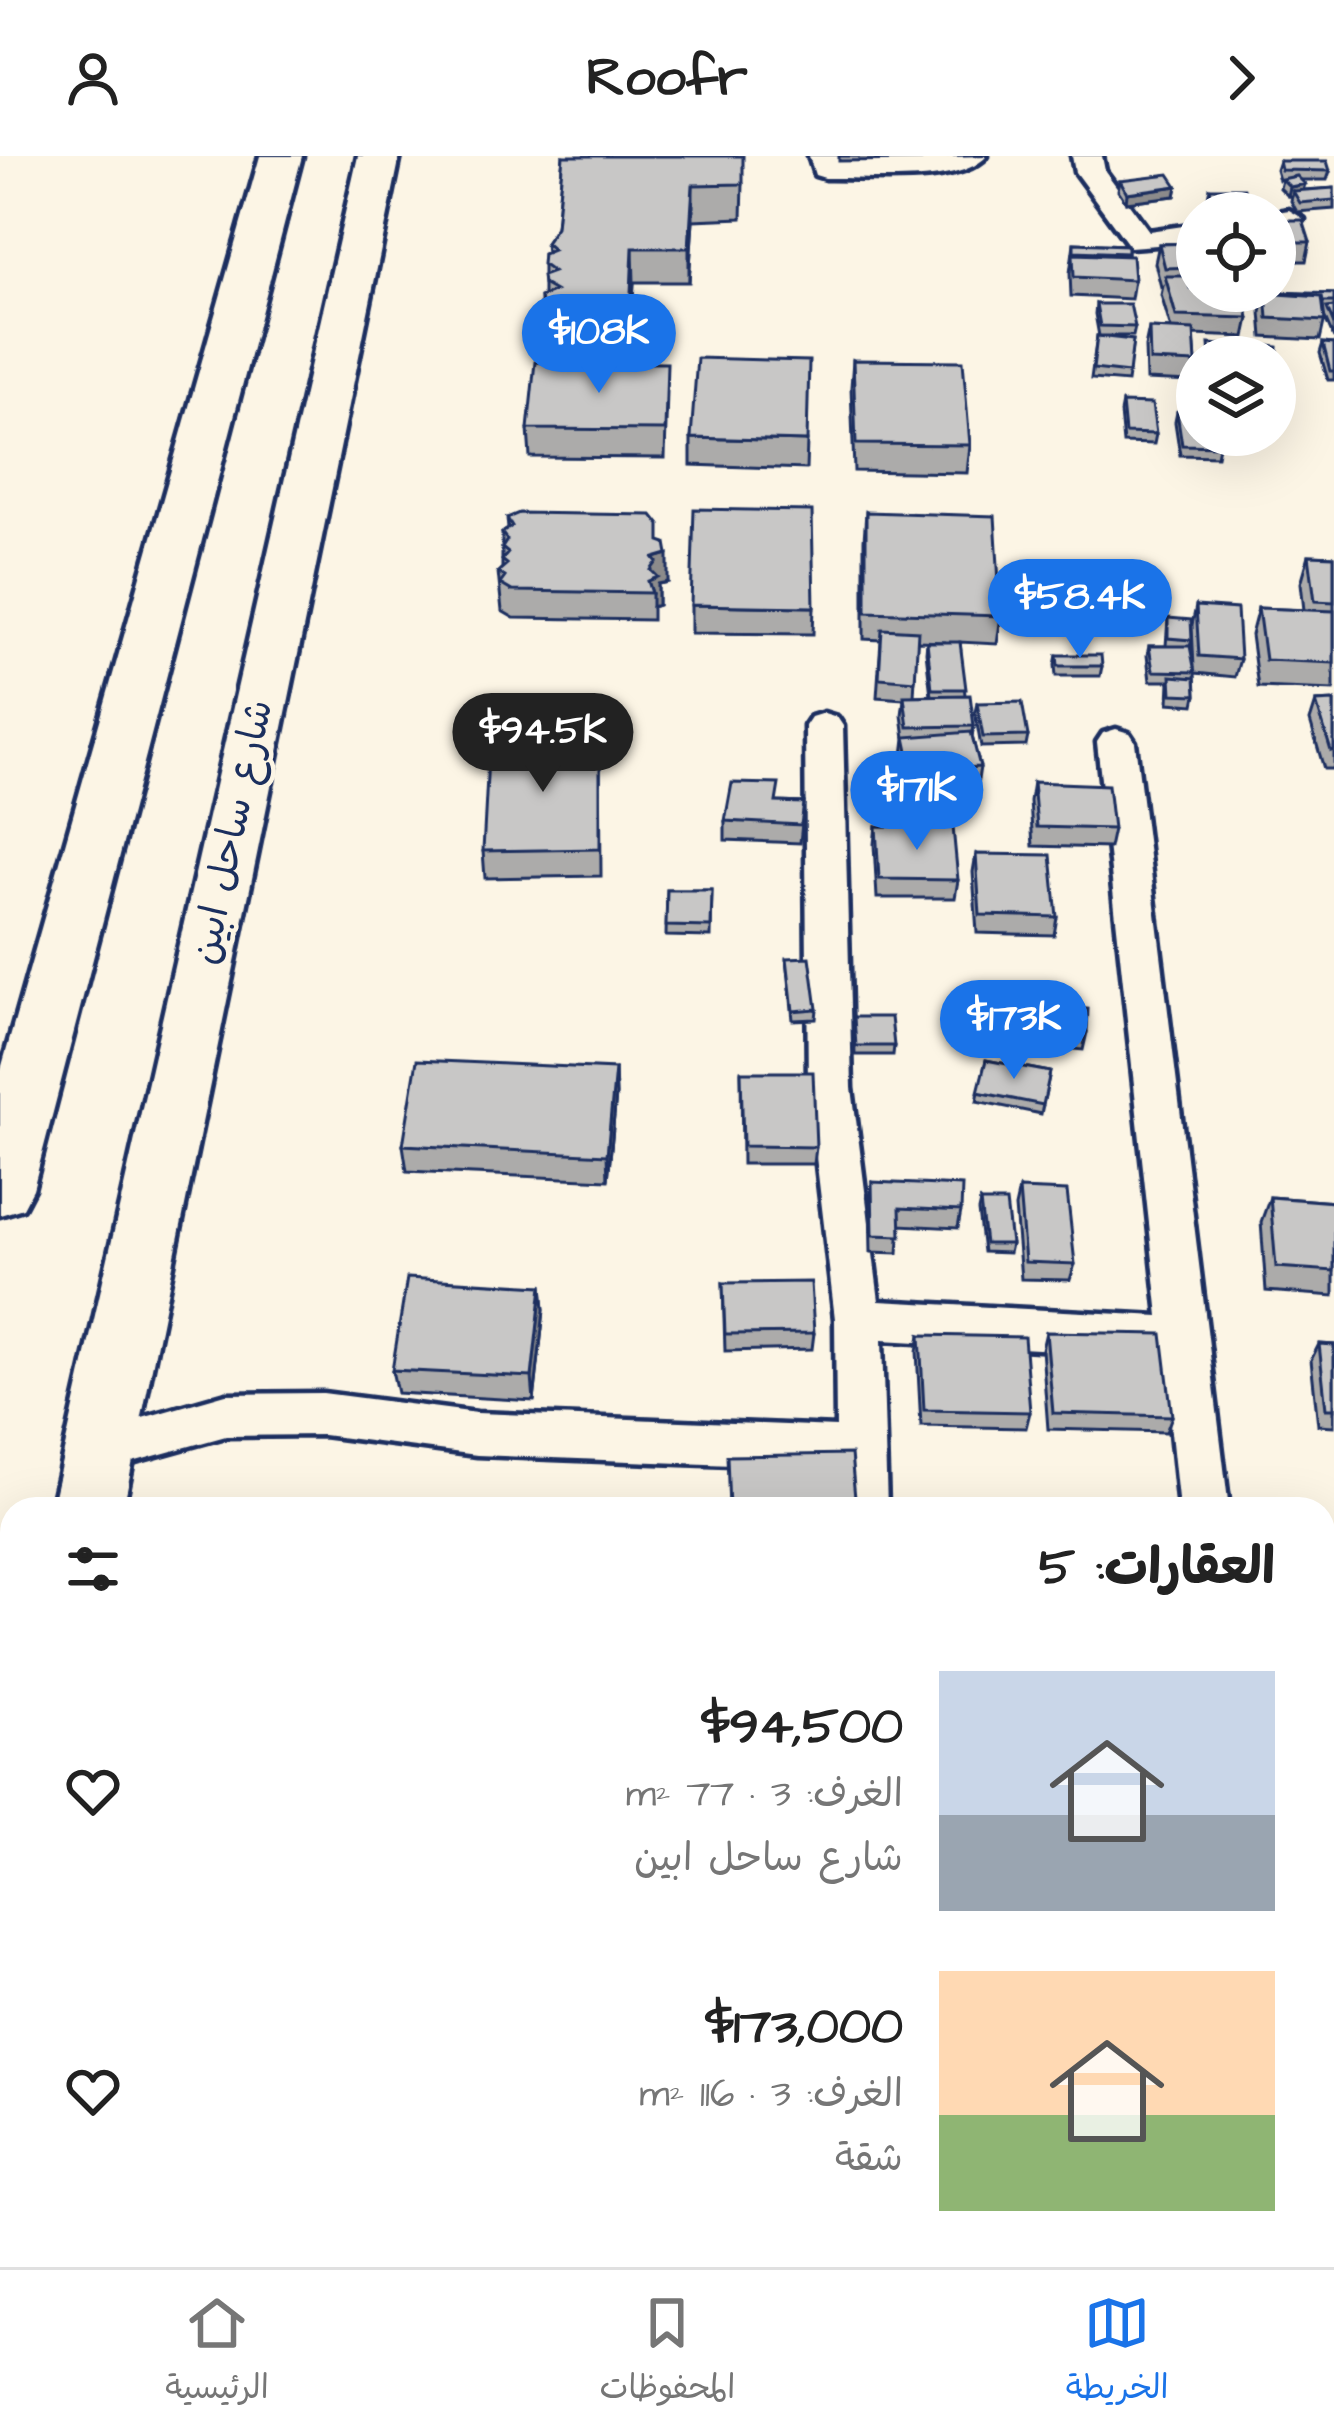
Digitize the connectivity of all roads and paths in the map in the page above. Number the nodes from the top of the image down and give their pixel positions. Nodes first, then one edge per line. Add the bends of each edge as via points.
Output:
1 (281, 156) edge
2 (824, 156) edge
3 (972, 156) edge
4 (1087, 156) edge
5 (385, 157) edge
6 (1176, 235) edge
7 (824, 726) dead end
8 (1116, 742) dead end
9 (0, 1189) edge
10 (858, 1319) junction
11 (1184, 1337) junction
12 (860, 1449) junction
13 (100, 1450) junction
14 (90, 1497) edge
15 (862, 1497) edge
16 (1203, 1497) edge

1 - 9 highway
2 - 3 street via 825,169 941,168
4 - 6 street via 1090,172 1141,241
5 - 13 highway, شارع ساحل ابين
7 - 10 street via 830,1088
8 - 11 street
10 - 11 street
10 - 12 street
11 - 16 street
12 - 13 street via 477,1434 303,1414 226,1415
12 - 15 street
13 - 14 highway, شارع ساحل ابين

